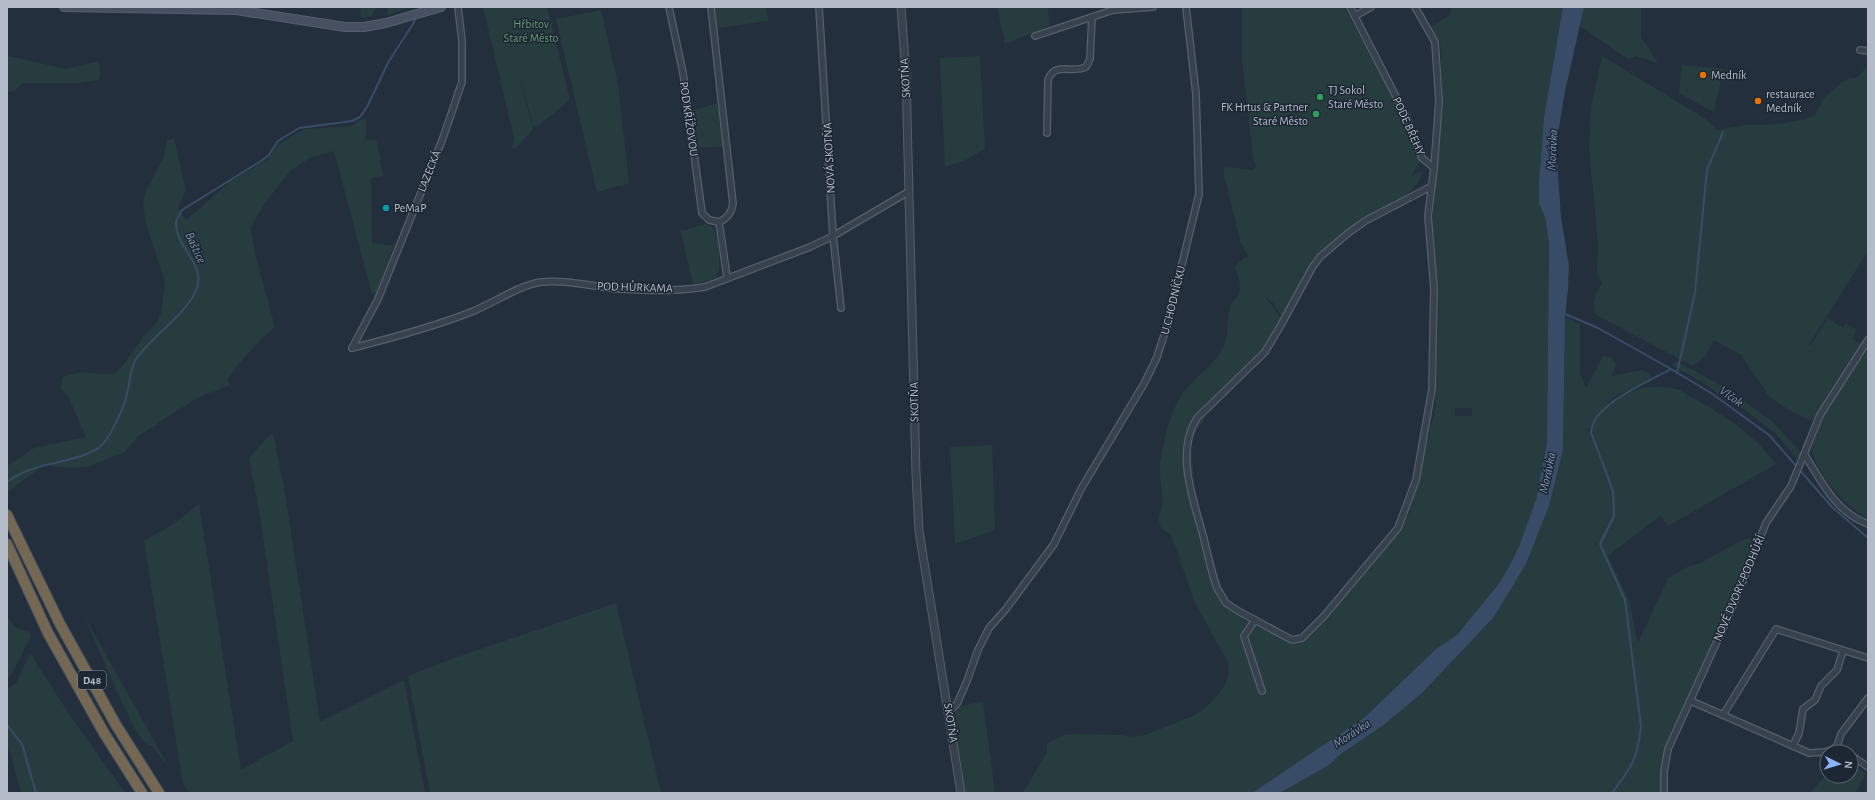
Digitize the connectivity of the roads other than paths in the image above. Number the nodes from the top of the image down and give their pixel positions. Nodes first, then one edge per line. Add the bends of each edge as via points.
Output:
1 (64, 7) edge
2 (441, 7) edge
3 (458, 7) edge
4 (670, 7) edge
5 (711, 7) edge
6 (819, 7) edge
7 (901, 7) edge
8 (1153, 7) edge
9 (1186, 7) edge
10 (1350, 7) edge
11 (1371, 7) edge
12 (1415, 7) edge
13 (1355, 16) junction
14 (1092, 17) junction
15 (1035, 36) dead end
16 (1860, 50) dead end
17 (1868, 51) edge
18 (1046, 133) dead end
19 (1434, 168) junction
20 (1432, 186) junction
21 (908, 192) junction
22 (719, 222) junction
23 (834, 236) junction
24 (727, 277) junction
25 (841, 308) dead end
26 (1868, 340) edge
27 (352, 348) joint
28 (1804, 457) junction
29 (7, 515) edge
30 (1868, 524) edge
31 (7, 544) edge
32 (1255, 620) junction
33 (1842, 651) junction
34 (1868, 658) edge
35 (1262, 691) dead end
36 (1868, 698) edge
37 (1691, 700) junction
38 (949, 711) junction
39 (1723, 715) junction
40 (1838, 744) edge
41 (1793, 746) junction
42 (1819, 754) edge
43 (1859, 761) edge
44 (1868, 767) edge
45 (142, 793) edge
46 (160, 793) edge
47 (961, 793) edge
48 (1664, 793) edge

1 - 2 main road via 236,10 345,27 369,26
3 - 27 street, LAZECKÁ via 462,41 462,82 443,138 378,300
4 - 22 street, POD KŘÍŽOVOU via 702,213 709,220
5 - 22 street via 732,204 731,213
6 - 23 street, NOVÁ SKOTŇA
7 - 21 street, SKOTŇA via 906,74
8 - 14 street via 1113,10
9 - 38 street, U CHODNÍČKU via 1196,94 1199,194 1167,326 1157,356 1145,382 1081,489 1054,544 989,628 957,704
10 - 13 street, PODE BŘEHY
11 - 13 street
12 - 19 street, PODE BŘEHY via 1435,42 1439,101
13 - 19 street, PODE BŘEHY via 1406,116 1422,158
14 - 15 street
14 - 18 street via 1090,59 1086,67 1080,70 1056,70 1051,73 1048,80
16 - 17 street
19 - 20 street, PODE BŘEHY
20 - 32 street, PODE BŘEHY via 1428,216 1434,289 1432,389 1416,480 1401,523 1324,616 1302,638 1292,640
20 - 32 street, PODE BŘEHY via 1364,221 1320,258 1265,352 1197,418 1192,426 1188,450 1188,480 1215,581 1226,603
21 - 23 street, POD HŮRKAMA
21 - 38 street, SKOTŇA via 919,531
22 - 24 street
23 - 24 street, POD HŮRKAMA
23 - 25 street, NOVÁ SKOTŇA
24 - 27 street, POD HŮRKAMA via 690,289 623,289 541,282 438,324
26 - 28 street via 1820,415
28 - 30 street via 1842,509
28 - 37 street, NOVÉ DVORY-PODHŮŘÍ via 1785,498 1766,523
29 - 46 highway, D48 via 64,630 116,725
31 - 45 highway, D48 via 48,633 104,733
32 - 35 street via 1244,636
33 - 34 street
33 - 39 street via 1776,629
33 - 41 street via 1837,670 1821,686 1815,700 1803,709 1799,733
36 - 40 street via 1841,734
37 - 39 street
37 - 48 street, NOVÉ DVORY-PODHŮŘÍ via 1668,749
38 - 47 street, SKOTŇA
39 - 41 street
41 - 42 street via 1809,753
43 - 44 street

